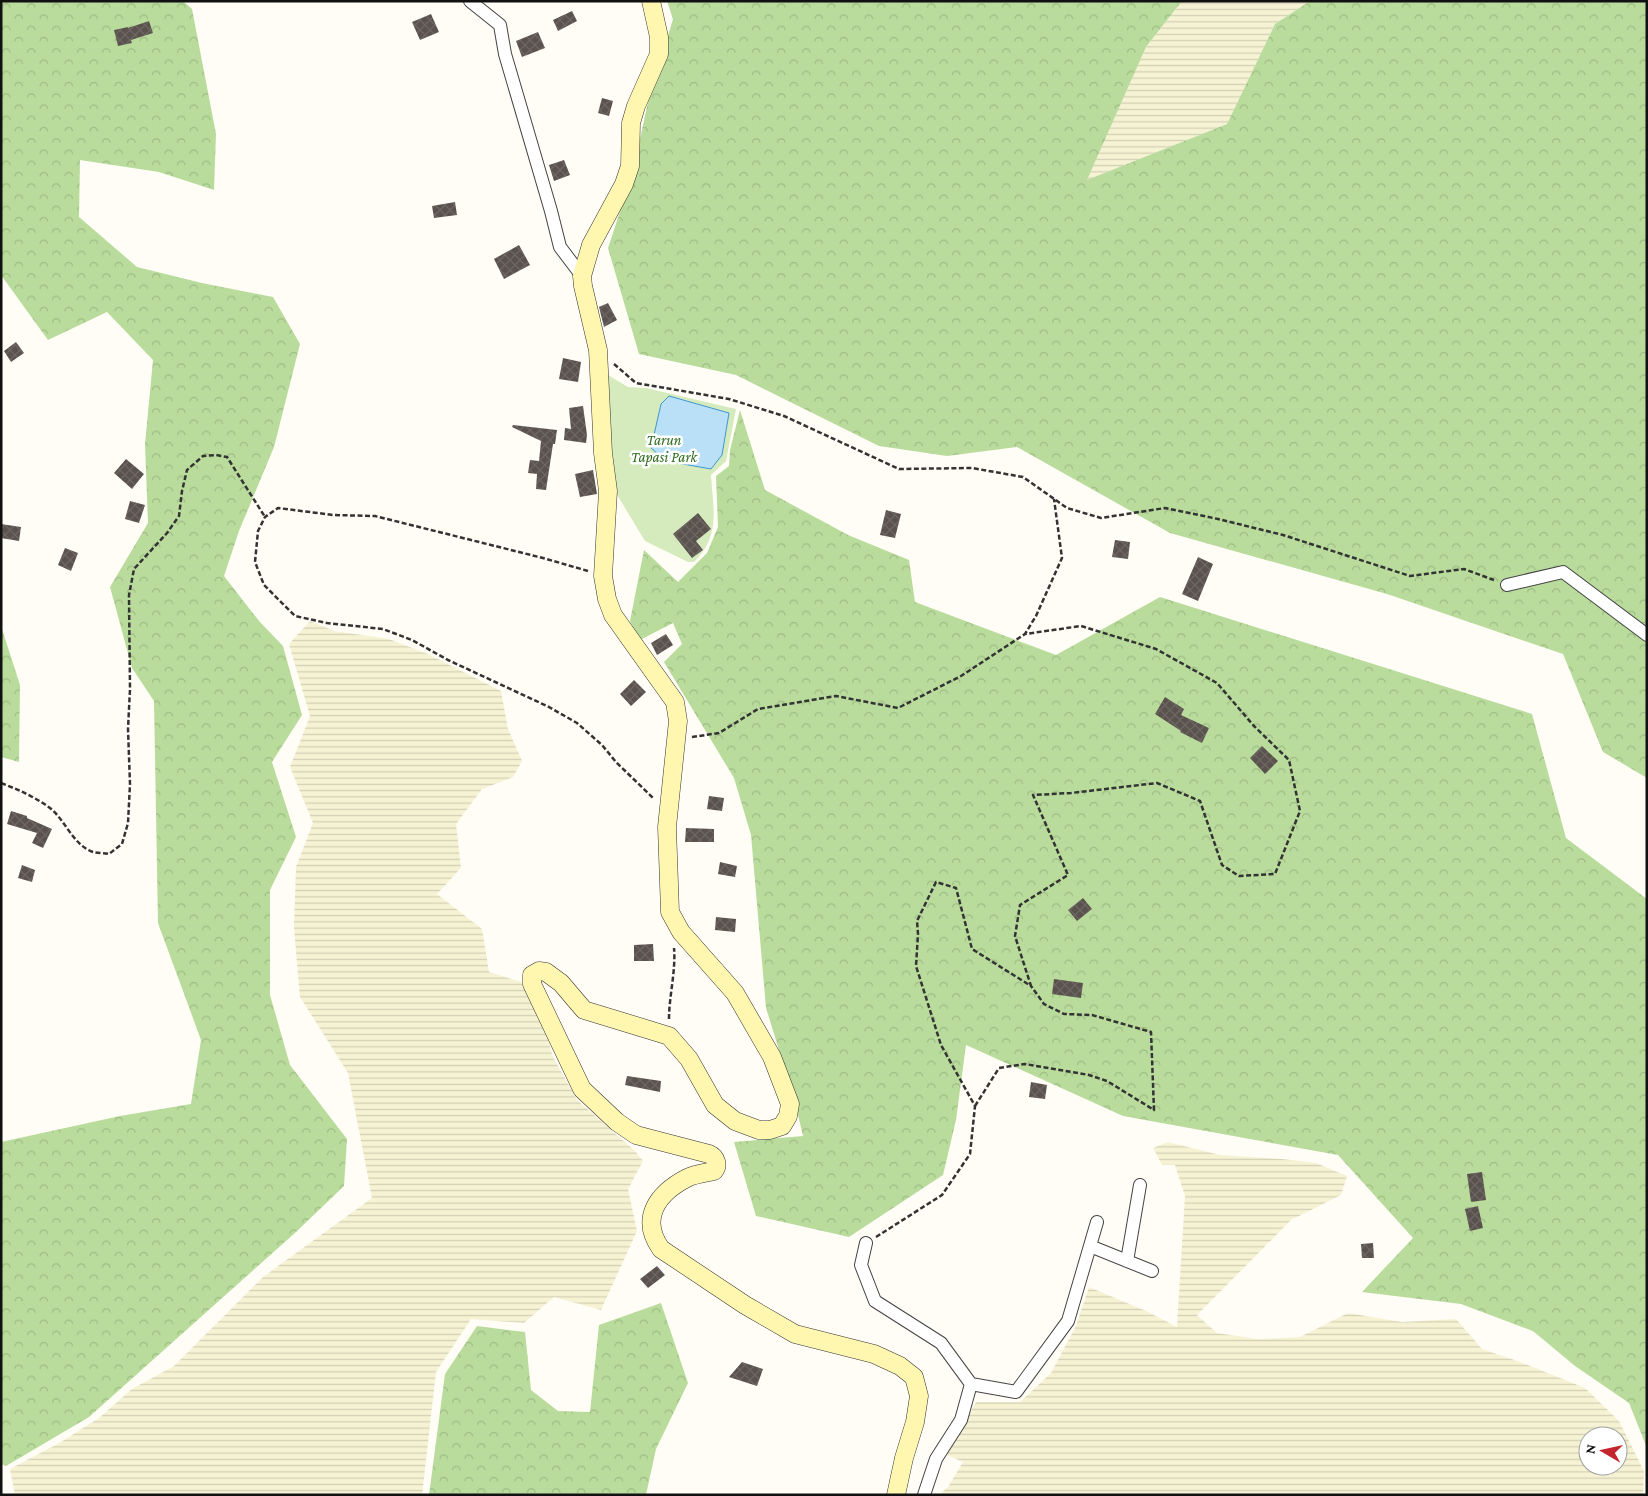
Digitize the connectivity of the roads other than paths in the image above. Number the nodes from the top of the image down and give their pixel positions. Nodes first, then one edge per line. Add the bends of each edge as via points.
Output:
1 (470, 1) edge
2 (651, 1) edge
3 (582, 276) junction
4 (1507, 585) road end
5 (1647, 635) edge
6 (1140, 1185) dead end
7 (1097, 1222) dead end
8 (866, 1243) road end
9 (1090, 1246) junction
10 (1127, 1261) junction
11 (1152, 1271) dead end
12 (971, 1384) junction
13 (896, 1495) edge
14 (924, 1495) edge

1 - 3 street via 500,25 505,54 560,247
2 - 3 main road via 659,38 658,54 636,106 630,166 624,184 591,245
3 - 13 main road via 598,350 608,491 603,576 607,599 613,615 675,702 678,721 667,827 670,912 681,932 735,993 772,1057 790,1104 788,1116 782,1126 770,1130 734,1122 715,1105 689,1059 669,1036 584,1010 561,983 546,972 532,975 532,984 582,1089 636,1135 709,1154 716,1160 714,1172 688,1177 660,1197 652,1212 651,1226 661,1248 796,1334 874,1354 900,1366 914,1378 920,1396
4 - 5 street via 1563,572
6 - 10 street
7 - 9 street
8 - 12 street via 861,1266 875,1301 940,1343
9 - 10 street
9 - 12 street via 1068,1321 1016,1392
10 - 11 street
12 - 14 street via 961,1420 936,1459

